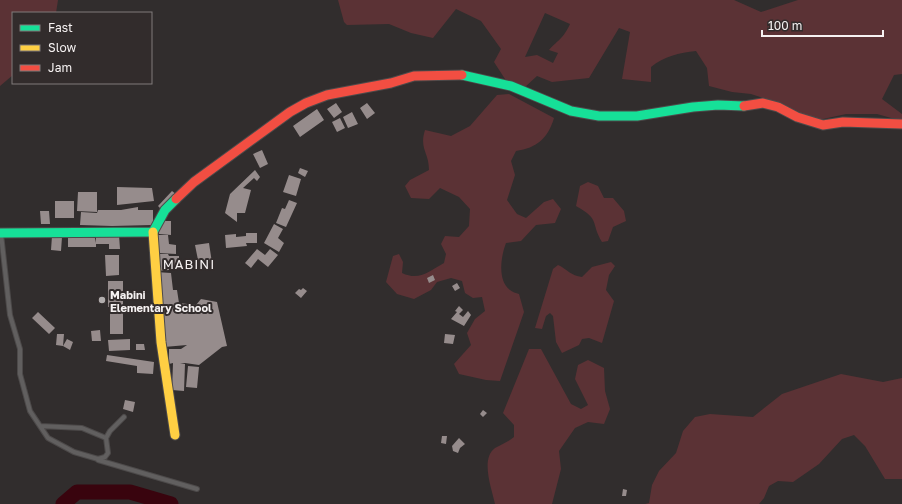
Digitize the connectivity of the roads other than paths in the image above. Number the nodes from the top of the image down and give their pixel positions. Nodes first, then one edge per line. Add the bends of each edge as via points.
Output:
1 (902, 124) edge
2 (153, 232) junction
3 (0, 234) edge
4 (124, 417) dead end
5 (40, 426) junction
6 (175, 435) dead end
7 (106, 438) junction
8 (98, 460) junction
9 (196, 489) dead end

1 - 2 street via 843,122 823,125 763,103 743,106 718,105 637,116 599,116 571,111 511,86 468,75 414,76 327,95 290,112 194,182 165,210
2 - 3 street
2 - 6 street via 161,342
3 - 5 lane via 10,315 20,349 20,374 30,411
4 - 7 lane
5 - 7 lane via 82,428
5 - 8 lane via 48,438 74,452
7 - 8 lane via 108,453 106,457
8 - 9 lane

